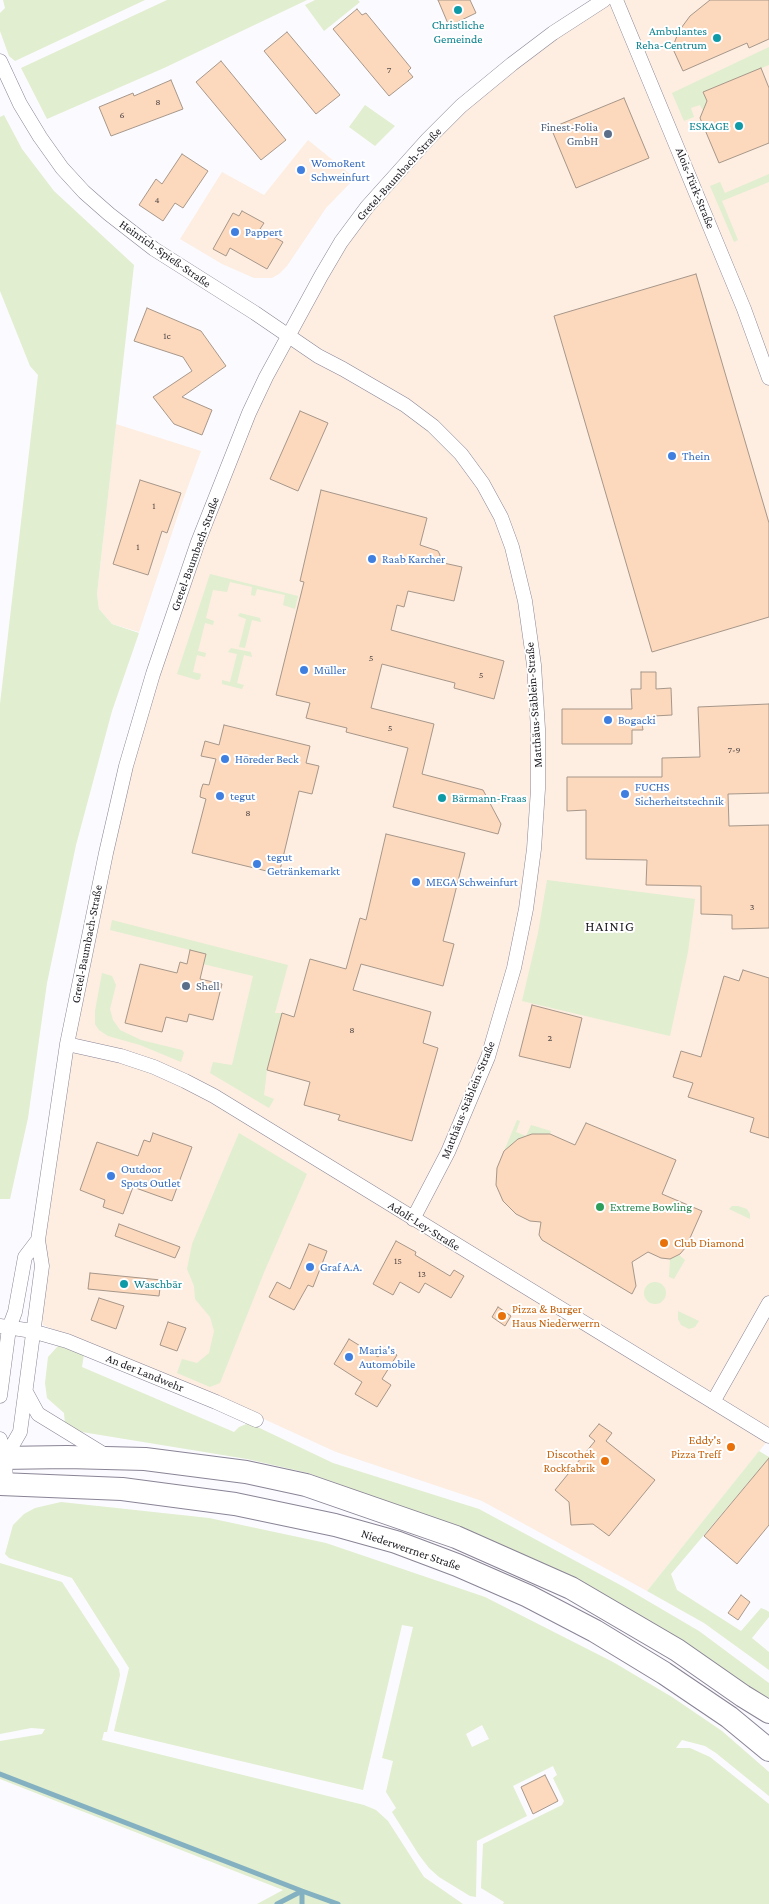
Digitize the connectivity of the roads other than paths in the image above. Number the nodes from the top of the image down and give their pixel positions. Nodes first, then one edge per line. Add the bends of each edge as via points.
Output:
1 (604, 0) edge
2 (616, 0) edge
3 (0, 61) edge
4 (4, 81) edge
5 (288, 337) junction
6 (769, 378) edge
7 (67, 1044) junction
8 (413, 1219) junction
9 (38, 1240) junction
10 (769, 1303) edge
11 (5, 1327) edge
12 (32, 1331) junction
13 (26, 1392) junction
14 (0, 1396) edge
15 (713, 1402) junction
16 (256, 1420) dead end
17 (769, 1436) edge
18 (2, 1452) edge
19 (108, 1457) junction
20 (3, 1484) edge
21 (769, 1712) edge
22 (769, 1750) edge

1 - 5 street, Gretel-Baumbach-Straße via 512,64 461,106 428,139 367,207 341,242
2 - 6 street, Alois-Türk-Straße via 744,309
3 - 4 street, Heinrich-Spieß-Straße
4 - 5 street, Heinrich-Spieß-Straße via 40,138 84,192 142,241
5 - 7 street, Gretel-Baumbach-Straße via 249,413 198,542 148,690 106,853
5 - 8 street, Matthäus-Stäblein-Straße via 405,405 433,426 461,454 483,484 500,517 512,547 525,601 534,665 538,749 534,849 526,909 514,968 488,1057 448,1152
7 - 8 street, Adolf-Ley-Straße via 121,1056 185,1081
7 - 9 street, Gretel-Baumbach-Straße
8 - 15 street, Adolf-Ley-Straße
9 - 11 street, Gretel-Baumbach-Straße via 25,1257 15,1312
9 - 12 street, Gretel-Baumbach-Straße via 42,1266
10 - 15 street
11 - 12 street
11 - 14 street, Gretel-Baumbach-Straße
12 - 13 street, Gretel-Baumbach-Straße
12 - 16 street, An der Landwehr via 67,1341
13 - 18 street, Gretel-Baumbach-Straße via 20,1432
13 - 19 street via 38,1414
15 - 17 street, Adolf-Ley-Straße
18 - 19 main road
18 - 20 street
19 - 21 main road via 246,1472 306,1485 456,1537 579,1592 670,1646
20 - 22 main road, Niederwerrner Straße via 122,1489 235,1504 396,1542 528,1596 595,1631 713,1706

